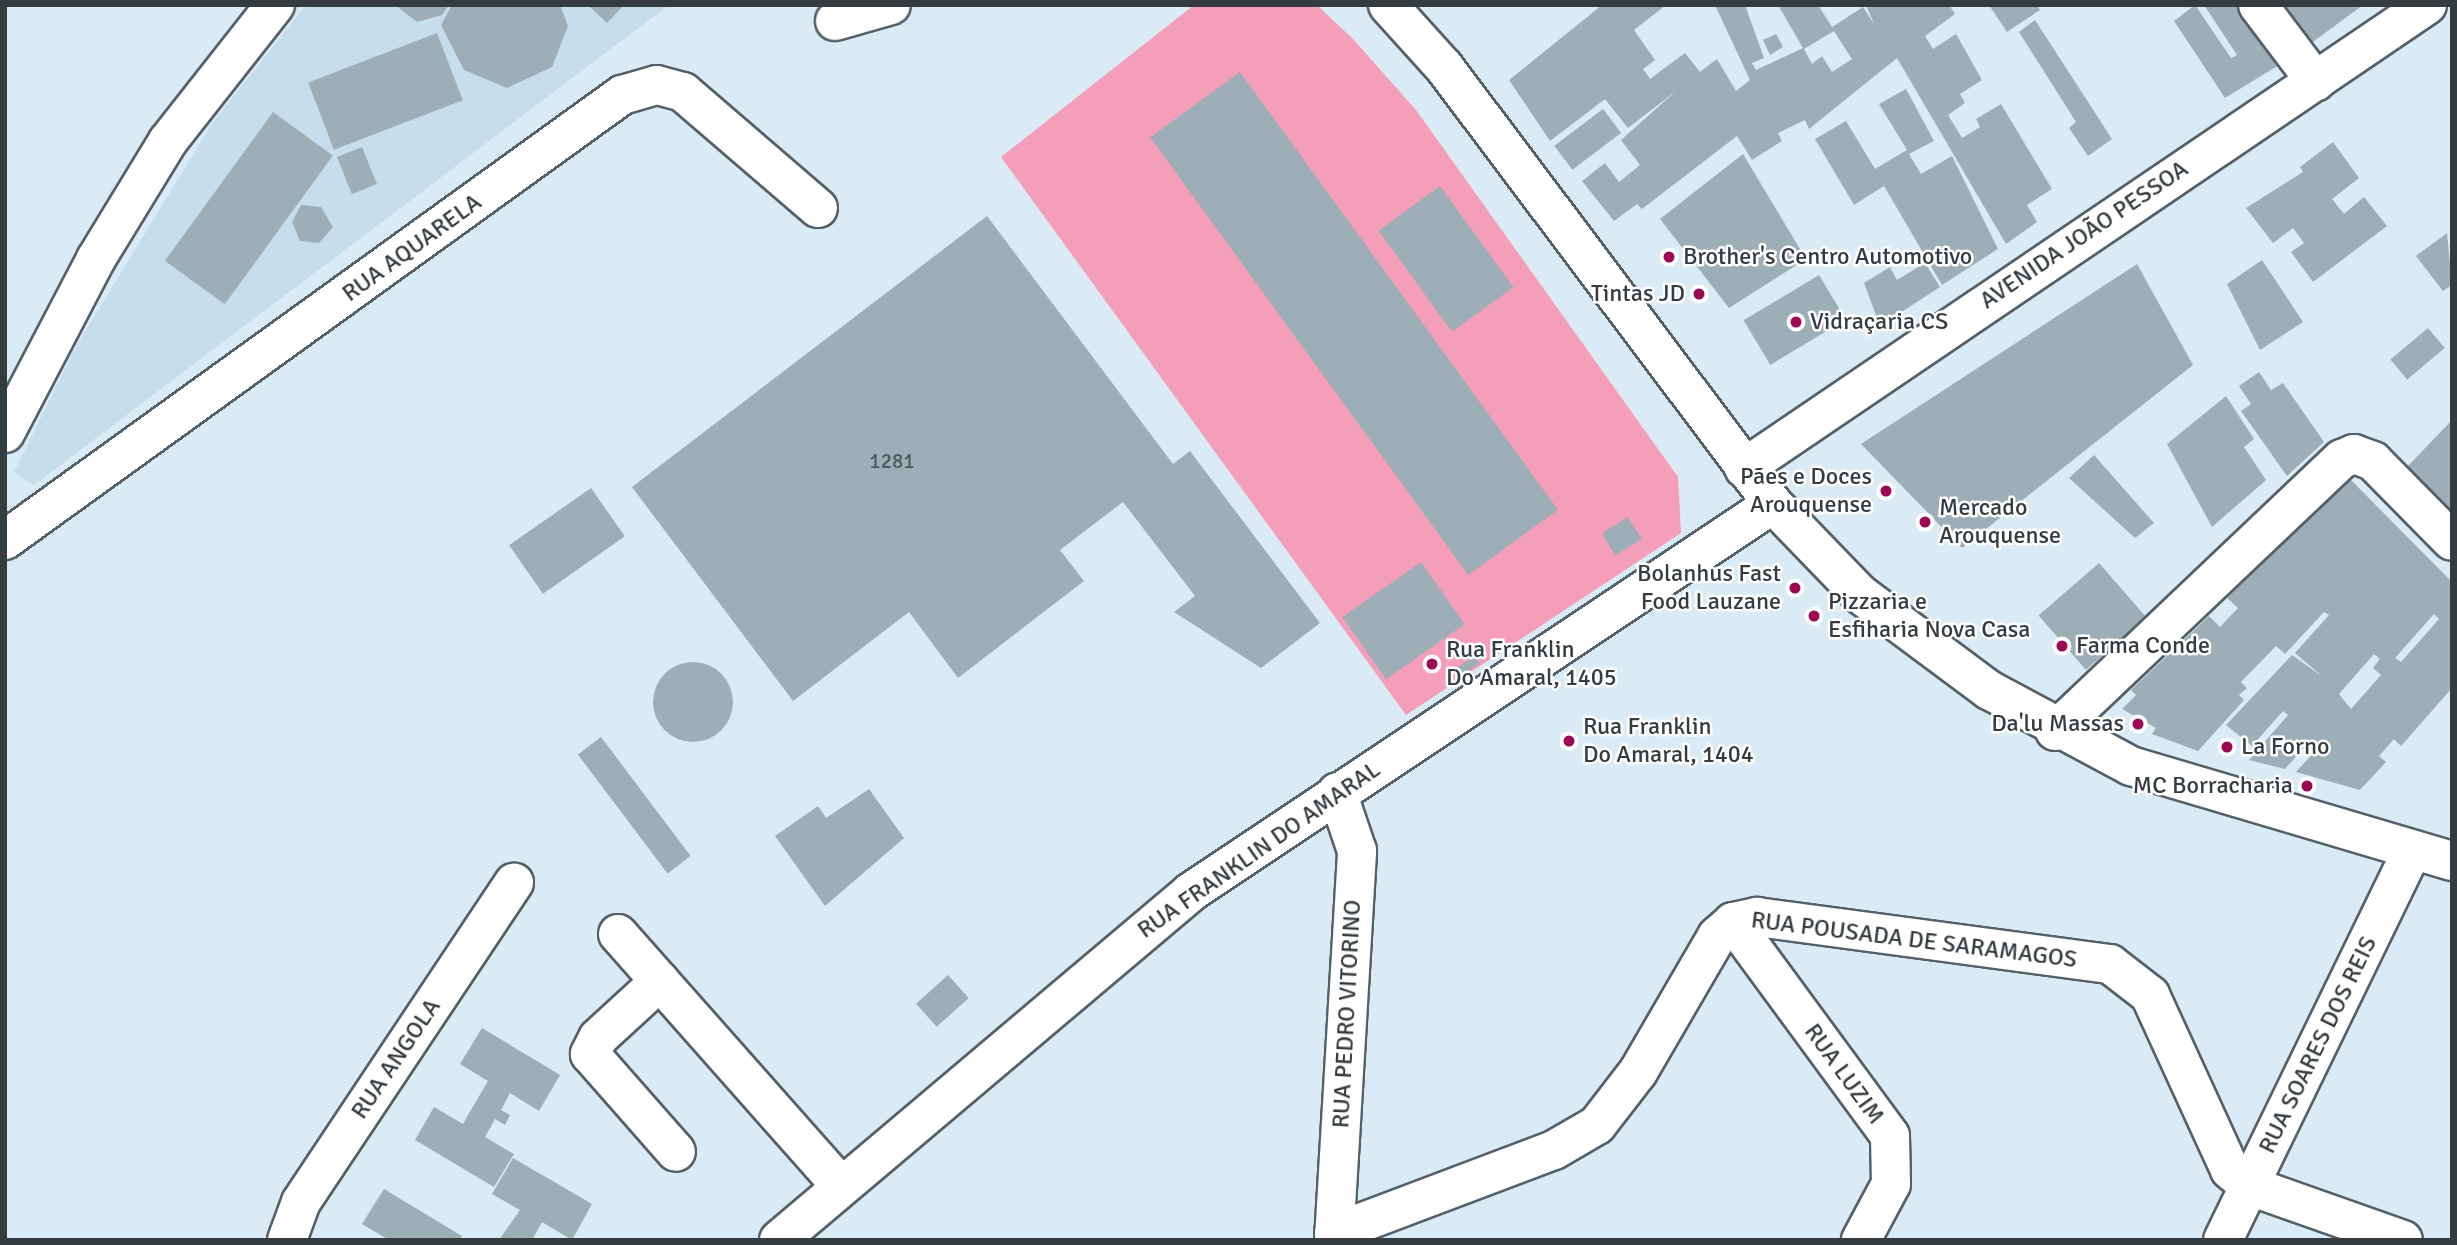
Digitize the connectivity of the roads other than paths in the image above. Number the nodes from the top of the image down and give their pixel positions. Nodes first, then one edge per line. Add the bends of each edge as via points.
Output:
1 (275, 5) edge
2 (891, 5) edge
3 (1388, 5) edge
4 (2258, 5) edge
5 (2427, 5) edge
6 (835, 21) dead end
7 (2316, 82) junction
8 (818, 208) dead end
9 (5, 433) edge
10 (1744, 468) junction
11 (1773, 503) junction
12 (5, 540) edge
13 (2452, 541) edge
14 (2055, 731) junction
15 (1337, 792) junction
16 (2412, 850) junction
17 (2452, 861) edge
18 (514, 883) dead end
19 (1733, 922) junction
20 (618, 934) dead end
21 (660, 981) junction
22 (676, 1152) dead end
23 (839, 1184) junction
24 (2250, 1186) junction
25 (1334, 1236) edge
26 (287, 1240) edge
27 (779, 1240) edge
28 (1861, 1240) edge
29 (2223, 1240) edge
30 (2403, 1240) edge

1 - 9 street via 168,141 96,259
2 - 6 street
3 - 10 street via 1444,67
4 - 7 street
5 - 7 street, AVENIDA JOÃO PESSOA
7 - 10 street, AVENIDA JOÃO PESSOA
8 - 12 street, RUA AQUARELA via 682,92 657,85 622,95
10 - 11 street
11 - 14 street via 1860,594
11 - 15 street, RUA FRANKLIN DO AMARAL
13 - 14 street via 2373,461 2354,454 2342,459
14 - 16 street via 2131,766
15 - 23 street, RUA FRANKLIN DO AMARAL via 1191,892
15 - 25 street, RUA PEDRO VITORINO via 1357,851
16 - 17 street
16 - 24 street, RUA SOARES DOS REIS
18 - 26 street, RUA ANGOLA via 302,1202
19 - 24 street, RUA POUSADA DE SARAMAGOS via 1756,917 2110,964 2150,995 2208,1133 2230,1170
19 - 25 street, RUA POUSADA DE SARAMAGOS via 1693,972 1638,1072 1597,1125 1554,1150
19 - 28 street, RUA LUZIM via 1890,1136 1891,1184
20 - 21 street
21 - 22 street via 598,1038 590,1055
21 - 23 street
23 - 27 street, RUA FRANKLIN DO AMARAL
24 - 29 street, RUA SOARES DOS REIS
24 - 30 street, RUA POUSADA DE SARAMAGOS

